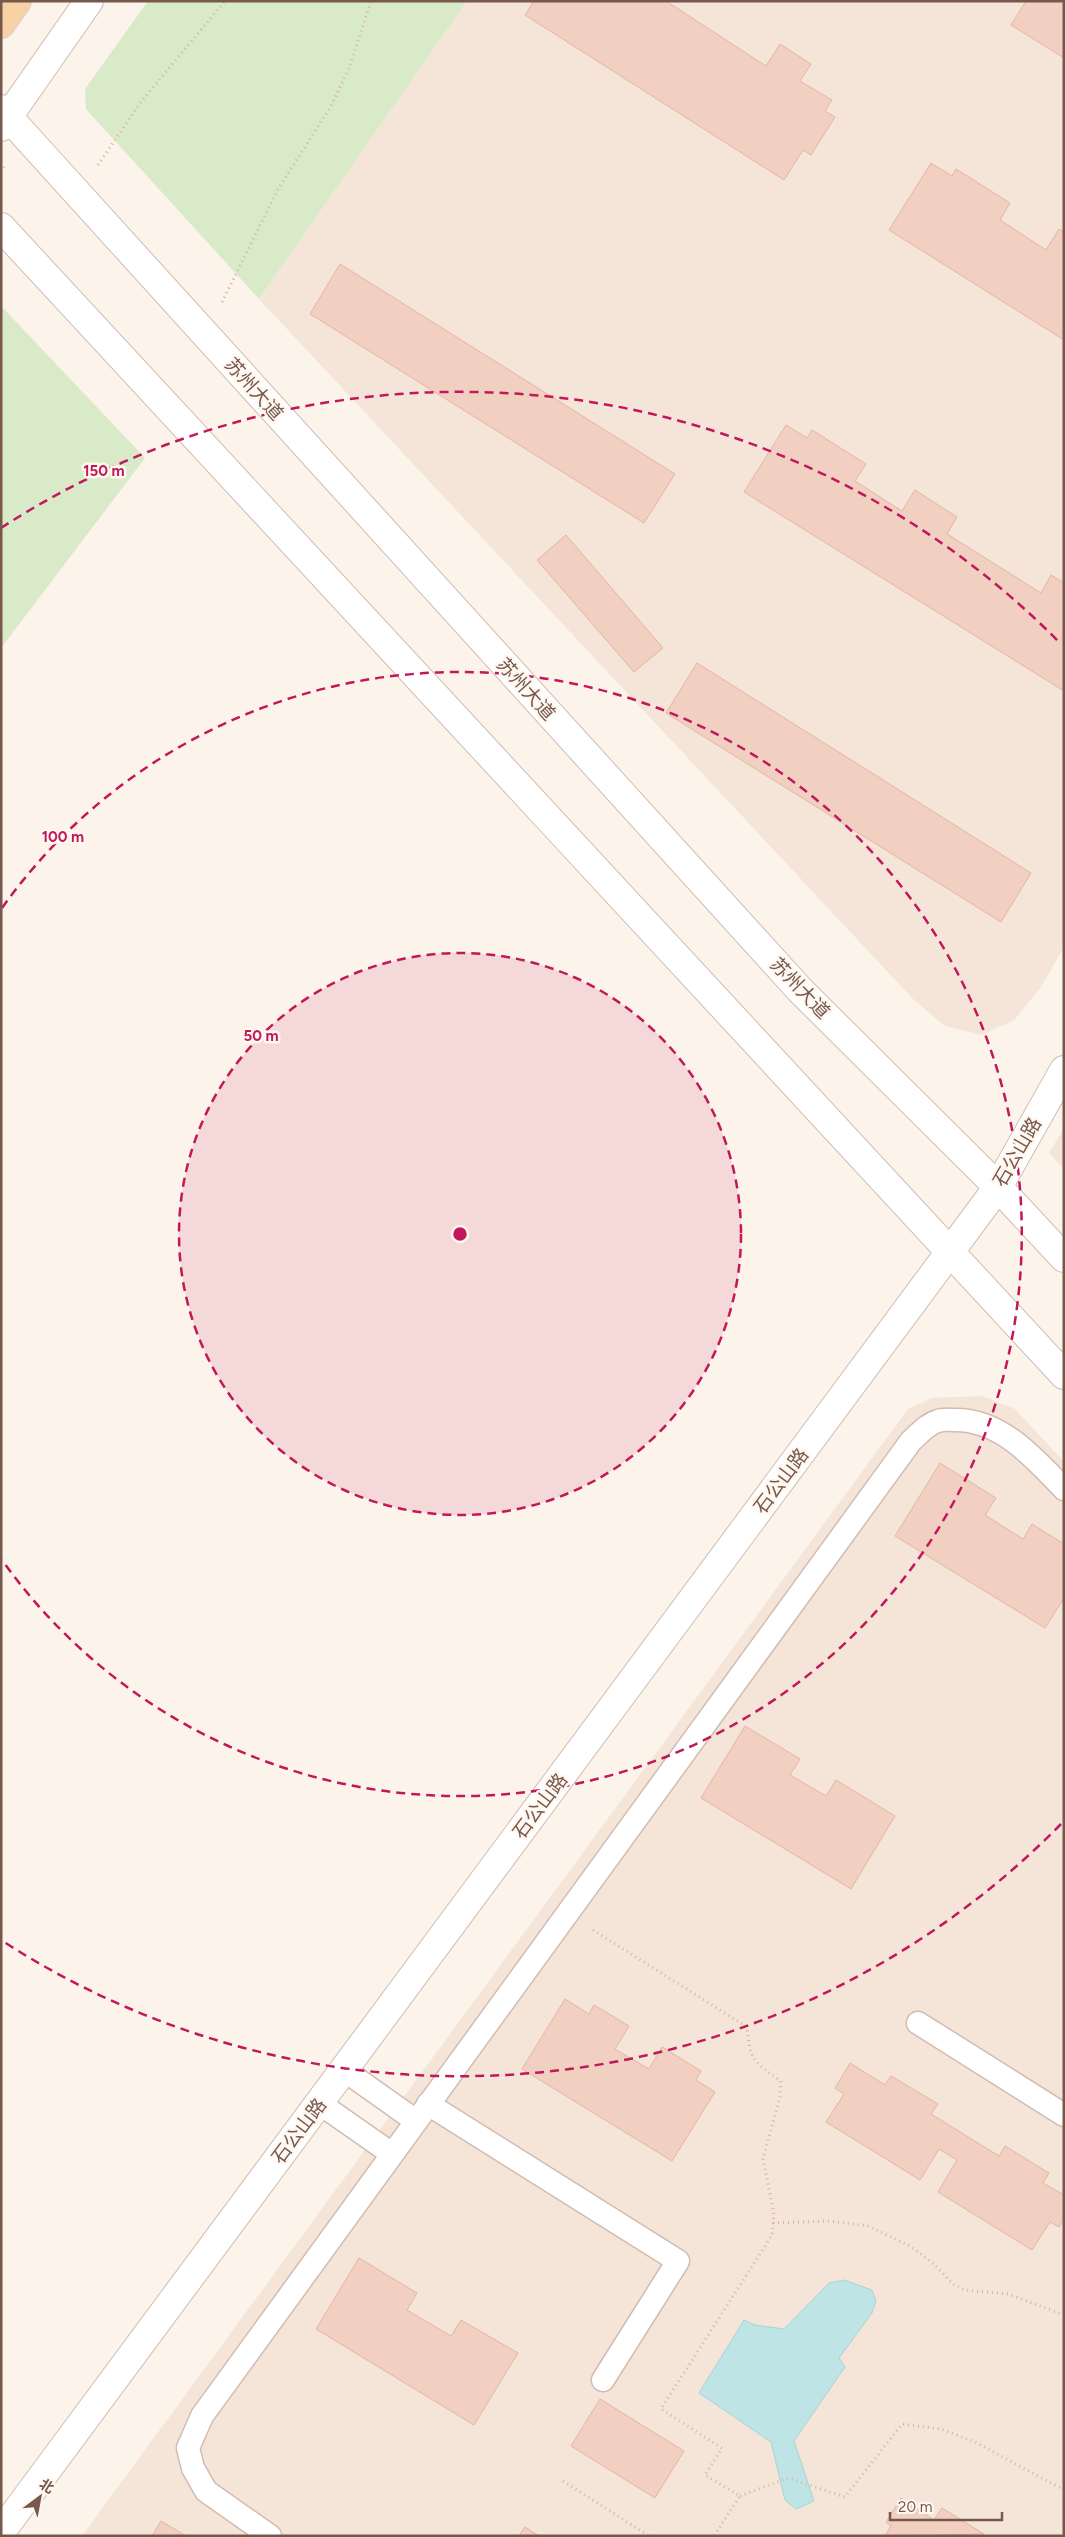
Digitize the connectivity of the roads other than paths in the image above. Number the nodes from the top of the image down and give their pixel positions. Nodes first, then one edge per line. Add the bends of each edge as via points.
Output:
1 (16, 1) edge
2 (89, 1) edge
3 (1, 24) edge
4 (4, 118) edge
5 (1, 227) edge
6 (1064, 1070) edge
7 (998, 1188) junction
8 (950, 1253) junction
9 (1064, 1258) edge
10 (1064, 1375) edge
11 (1064, 1489) edge
12 (918, 2023) dead end
13 (344, 2070) junction
14 (320, 2103) junction
15 (422, 2113) junction
16 (1064, 2116) edge
17 (392, 2154) junction
18 (603, 2380) dead end
19 (1, 2532) edge
20 (270, 2536) edge

1 - 3 main road
2 - 4 street
4 - 7 street, 苏州大道 via 78,194 800,990
5 - 8 street
6 - 7 street, 石公山路
7 - 8 street, 石公山路
7 - 9 street, 苏州大道
8 - 10 street
8 - 13 street, 石公山路
11 - 15 lane via 1018,1443 990,1427 964,1420 939,1421 911,1441
12 - 16 lane
13 - 14 street, 石公山路
13 - 15 lane
14 - 17 lane
14 - 19 street, 石公山路
15 - 17 lane
15 - 18 lane via 678,2261
17 - 20 lane via 202,2416 188,2448 193,2468 206,2491

